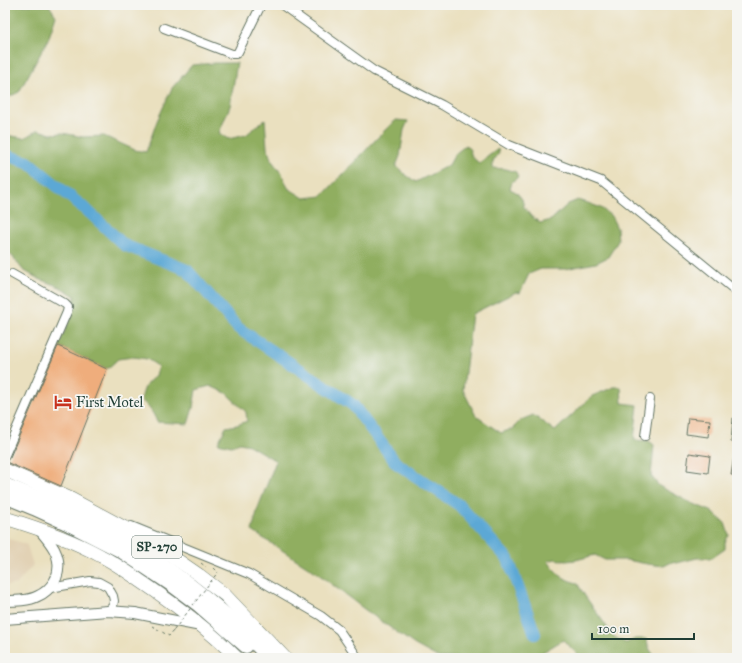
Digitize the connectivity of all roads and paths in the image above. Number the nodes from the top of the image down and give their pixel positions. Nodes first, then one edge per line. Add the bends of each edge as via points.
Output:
1 (261, 5) edge
2 (282, 5) edge
3 (164, 28) dead end
4 (12, 274) dead end
5 (735, 289) edge
6 (650, 399) dead end
7 (645, 436) dead end
8 (5, 455) edge
9 (5, 470) edge
10 (5, 485) edge
11 (5, 496) edge
12 (69, 498) junction
13 (5, 518) edge
14 (38, 528) junction
15 (218, 572) dead end
16 (50, 588) junction
17 (5, 602) edge
18 (108, 611) junction
19 (5, 619) edge
20 (152, 626) dead end
21 (204, 627) junction
22 (236, 658) edge
23 (256, 658) edge
24 (269, 658) edge
25 (285, 658) edge
26 (358, 658) edge

1 - 3 street via 236,54
2 - 5 street via 374,71 442,105 509,145 600,182
4 - 8 street via 68,307
6 - 7 street
9 - 12 highway, SP-270
10 - 24 highway, SP-270 via 94,524 150,557 211,602 245,632
11 - 23 highway, SP-270 via 120,550 199,605 242,642
12 - 25 highway, SP-270 via 125,528 199,575 225,595
12 - 26 street via 249,574 322,616 339,630
13 - 14 highway, SP-270
14 - 16 street via 58,556 57,578
14 - 21 highway, SP-270 via 101,556 169,600
15 - 20 path, bridge via 169,636
16 - 17 street via 37,597
16 - 18 street via 90,581 99,582 108,588 113,596 114,601
18 - 19 street
18 - 21 street via 135,613
21 - 22 highway, SP-270

